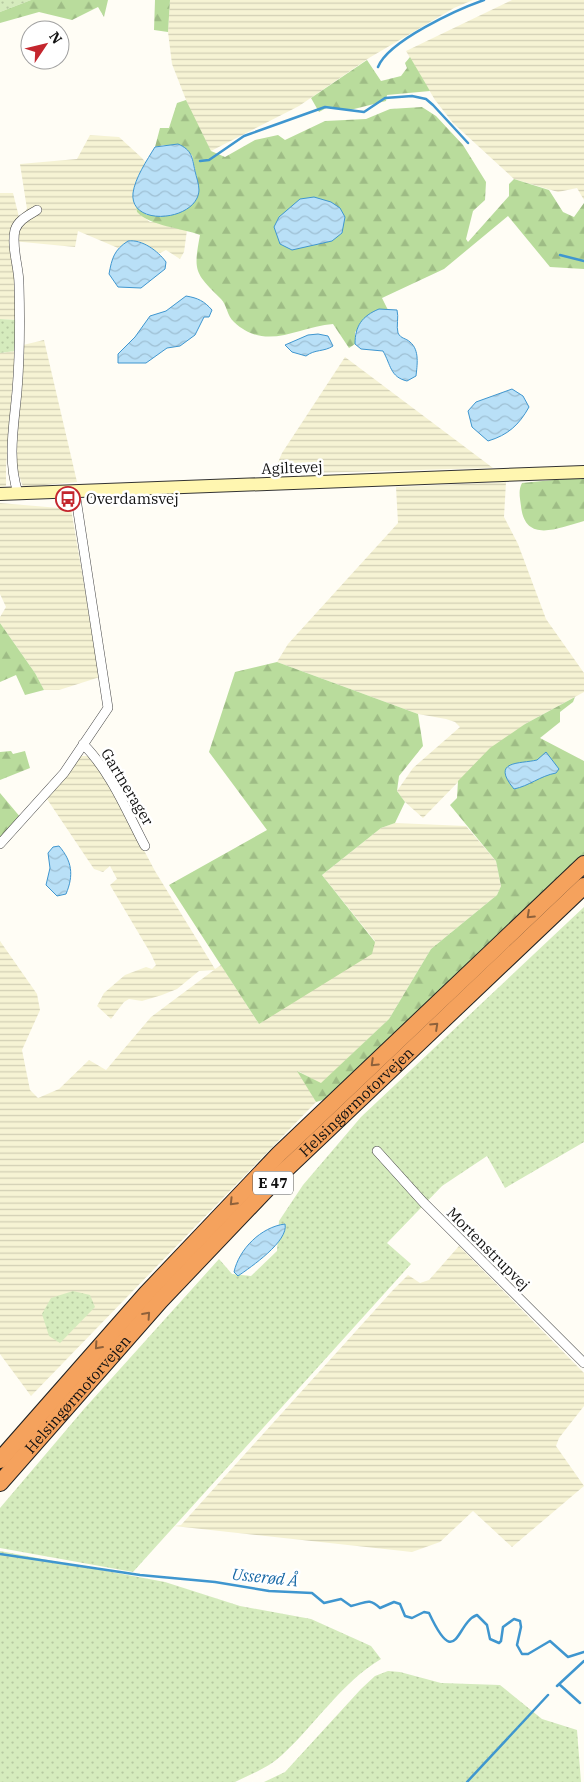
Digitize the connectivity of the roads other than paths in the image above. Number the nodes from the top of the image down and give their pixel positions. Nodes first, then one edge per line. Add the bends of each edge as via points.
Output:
1 (37, 210) dead end
2 (584, 472) edge
3 (75, 492) junction
4 (0, 494) edge
5 (18, 494) junction
6 (83, 744) junction
7 (0, 844) edge
8 (145, 846) dead end
9 (584, 864) edge
10 (584, 886) edge
11 (377, 1151) dead end
12 (584, 1363) edge
13 (0, 1460) edge
14 (0, 1483) edge

1 - 5 street via 20,222 14,239 19,276 20,337 11,448 12,474
2 - 3 street, Agiltevej
3 - 5 street, Agiltevej
3 - 6 street via 108,696 104,716
4 - 5 street, Agiltevej
6 - 7 street via 64,773
6 - 8 street, Gartnerager via 107,776
9 -> 13 highway, Helsingørmotorvejen / E 47 via 273,1161 146,1294
14 -> 10 highway, Helsingørmotorvejen / E 47 via 160,1300 281,1174
11 - 12 street, Mortenstrupvej via 422,1202

